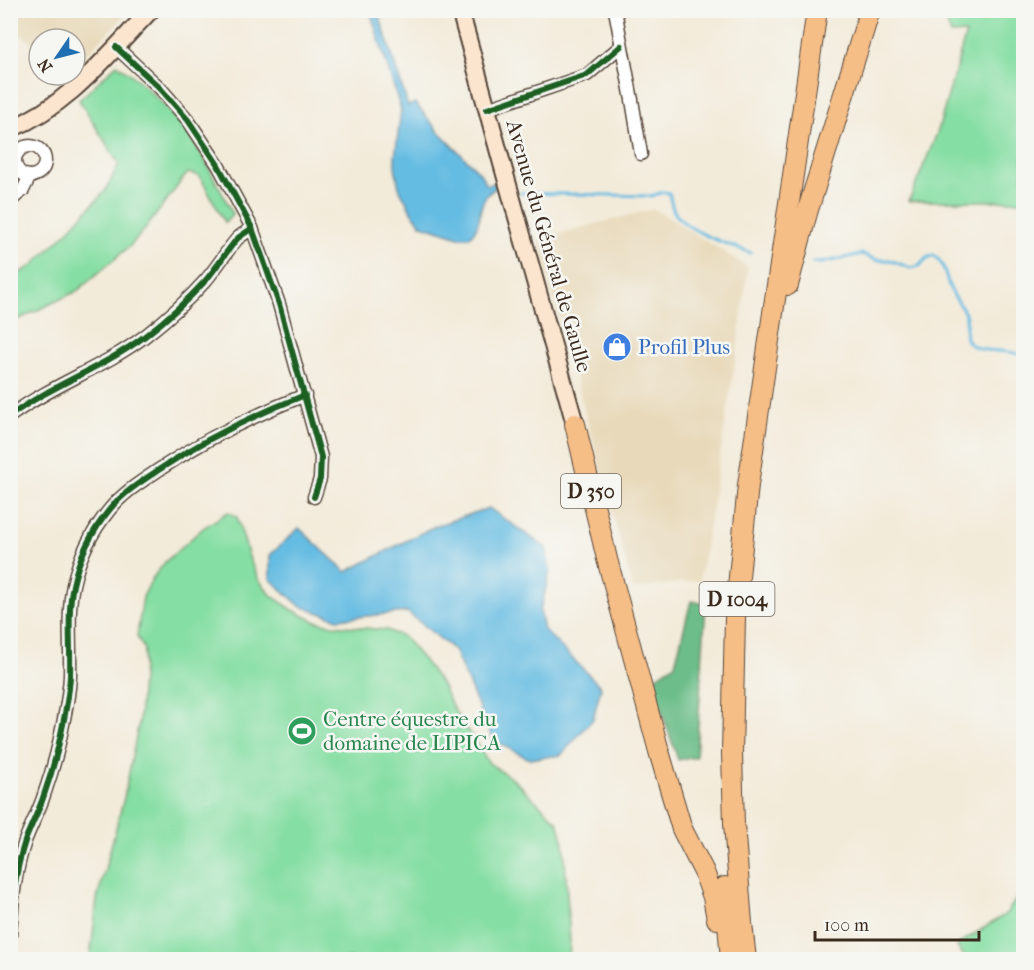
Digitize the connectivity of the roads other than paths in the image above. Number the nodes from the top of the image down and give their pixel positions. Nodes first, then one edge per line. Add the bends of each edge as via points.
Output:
1 (151, 10) edge
2 (460, 10) edge
3 (615, 10) edge
4 (806, 10) edge
5 (817, 10) edge
6 (870, 10) edge
7 (621, 46) junction
8 (116, 47) junction
9 (487, 110) junction
10 (10, 129) edge
11 (641, 154) dead end
12 (30, 176) dead end
13 (10, 201) edge
14 (252, 228) junction
15 (768, 346) junction
16 (305, 395) junction
17 (10, 416) edge
18 (575, 424) joint
19 (314, 497) dead end
20 (10, 935) edge
21 (736, 958) edge

1 - 8 main road
2 - 9 main road, Avenue du Général de Gaulle / D 350
3 - 7 street
4 - 21 highway, D 1004 via 735,484 723,617 721,816
5 - 15 highway, D 1004
6 - 15 highway via 807,213 779,332
7 - 9 street via 587,75
7 - 11 street
8 - 10 main road via 61,100
8 - 14 street via 188,120
9 - 18 main road, Avenue du Général de Gaulle / D 350
12 - 13 street via 23,190
14 - 16 street
14 - 17 street via 238,239 191,296 144,337
15 - 21 highway, D 1004 via 748,485 735,618 732,753 742,922
16 - 19 street via 321,457
16 - 20 street via 221,432 139,483 110,508 86,544 71,598 65,717 44,796 25,842 16,878
18 - 21 highway, D 350 via 607,559 682,829 704,872 718,924

